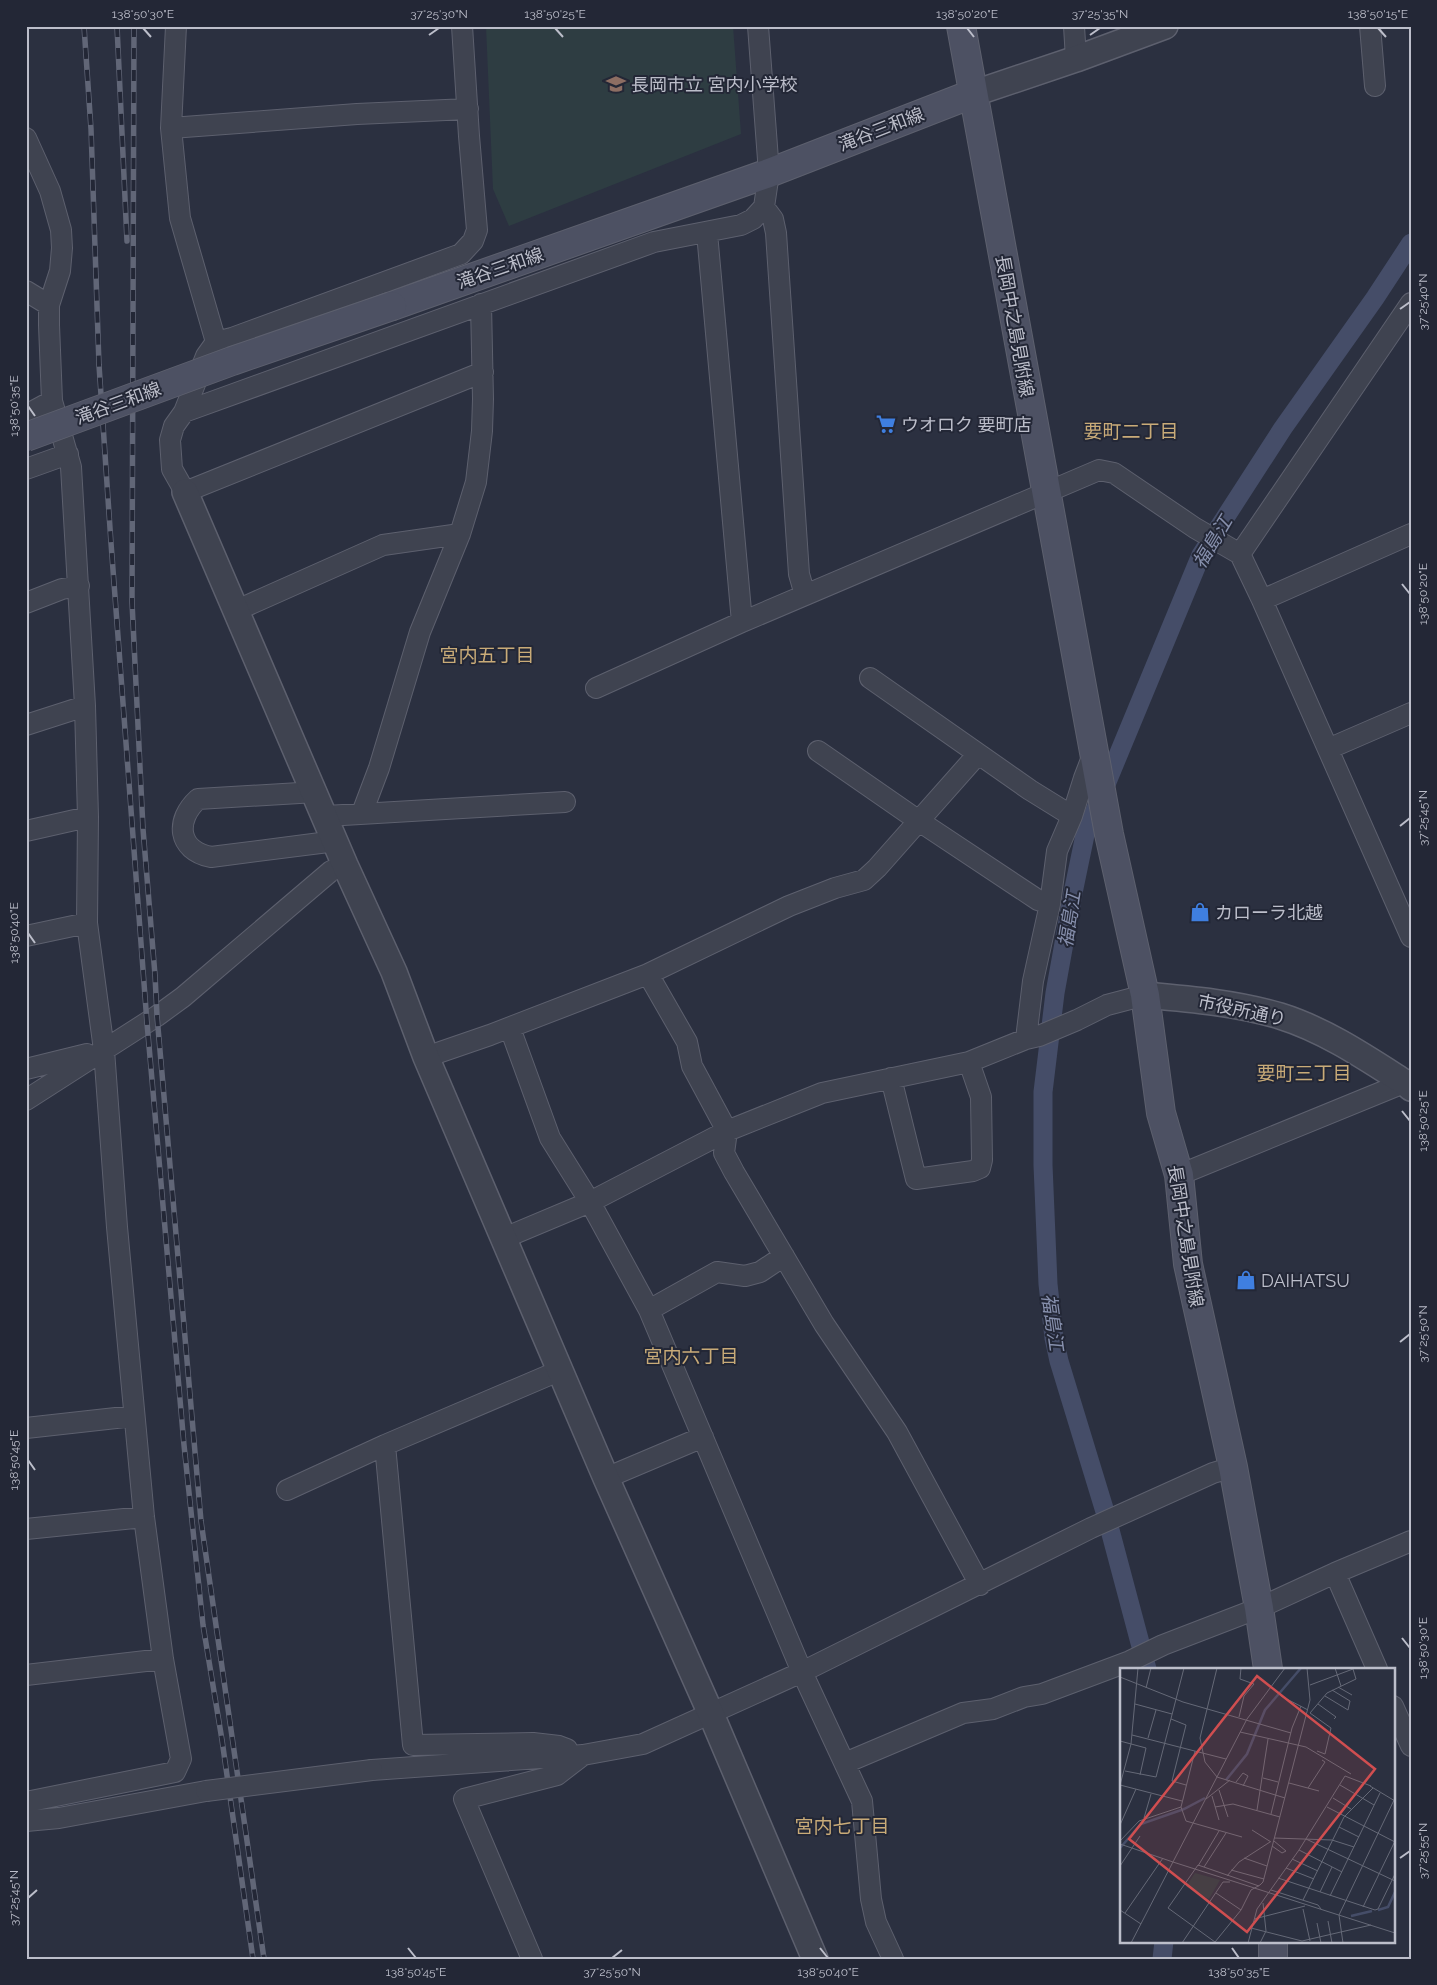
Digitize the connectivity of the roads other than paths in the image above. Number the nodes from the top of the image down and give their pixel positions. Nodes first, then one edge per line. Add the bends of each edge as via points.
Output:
1 (176, 26) edge
2 (462, 26) edge
3 (758, 26) edge
4 (960, 26) edge
5 (1074, 26) edge
6 (1165, 26) edge
7 (1370, 26) edge
8 (1076, 59) junction
9 (1375, 86) dead end
10 (972, 94) junction
11 (468, 109) junction
12 (171, 128) junction
13 (26, 138) edge
14 (769, 173) junction
15 (764, 206) junction
16 (707, 233) junction
17 (26, 291) edge
18 (1411, 303) edge
19 (481, 304) junction
20 (49, 305) junction
21 (216, 342) junction
22 (483, 372) junction
23 (52, 401) junction
24 (184, 412) junction
25 (26, 414) edge
26 (26, 437) edge
27 (68, 454) junction
28 (26, 469) edge
29 (185, 492) junction
30 (1046, 493) junction
31 (460, 534) junction
32 (1411, 534) edge
33 (1233, 551) junction
34 (78, 586) junction
35 (805, 596) junction
36 (1262, 600) junction
37 (26, 603) edge
38 (235, 611) junction
39 (742, 622) junction
40 (870, 678) dead end
41 (596, 688) dead end
42 (85, 706) junction
43 (1411, 713) edge
44 (26, 725) edge
45 (1328, 749) junction
46 (818, 751) dead end
47 (978, 754) junction
48 (1096, 763) junction
49 (316, 792) junction
50 (565, 802) dead end
51 (362, 813) junction
52 (326, 816) junction
53 (1072, 816) junction
54 (88, 817) junction
55 (918, 821) junction
56 (26, 831) edge
57 (336, 841) junction
58 (346, 865) junction
59 (1050, 904) junction
60 (87, 923) junction
61 (26, 936) edge
62 (1411, 937) edge
63 (648, 974) junction
64 (1145, 995) junction
65 (510, 1028) junction
66 (1032, 1038) junction
67 (104, 1050) junction
68 (426, 1057) junction
69 (970, 1062) junction
70 (26, 1069) edge
71 (891, 1078) junction
72 (1409, 1084) edge
73 (26, 1100) edge
74 (727, 1131) junction
75 (1179, 1175) junction
76 (590, 1202) junction
77 (504, 1238) junction
78 (784, 1256) junction
79 (649, 1310) junction
80 (560, 1370) junction
81 (134, 1416) junction
82 (26, 1428) edge
83 (703, 1437) junction
84 (385, 1445) junction
85 (1233, 1467) junction
86 (606, 1478) junction
87 (287, 1490) dead end
88 (144, 1517) junction
89 (26, 1529) edge
90 (1411, 1541) edge
91 (1335, 1573) junction
92 (980, 1584) junction
93 (1259, 1608) junction
94 (163, 1659) junction
95 (1268, 1668) edge
96 (1377, 1668) edge
97 (802, 1672) junction
98 (26, 1675) edge
99 (1394, 1708) edge
100 (712, 1714) junction
101 (1411, 1746) edge
102 (583, 1755) junction
103 (845, 1763) junction
104 (26, 1802) edge
105 (26, 1821) edge
106 (1273, 1942) edge
107 (532, 1959) edge
108 (816, 1959) edge
109 (893, 1959) edge
110 (1273, 1959) edge

1 - 12 street
2 - 11 street
3 - 14 street
4 - 10 main road, 長岡中之島見附線
5 - 8 street
6 - 8 street
7 - 9 street
8 - 10 street
10 - 14 main road, 滝谷三和線
10 - 30 main road, 長岡中之島見附線
11 - 12 street
11 - 21 street via 478,230 461,254
12 - 21 street via 180,218
13 - 20 street via 50,191 61,230 60,272
14 - 15 street
14 - 26 main road, 滝谷三和線, bridge via 232,361
15 - 16 street via 753,219 741,225
15 - 35 street via 773,219 776,233 799,574
16 - 19 street via 654,242
16 - 39 street
17 - 20 street
18 - 33 street
19 - 22 street
19 - 24 street
20 - 23 street
21 - 24 street via 206,356
22 - 29 street
22 - 31 street via 482,431 476,482
23 - 25 street
23 - 27 street
24 - 29 street via 174,426 170,440 172,469
27 - 28 street
27 - 34 street via 72,467
29 - 38 street
30 - 33 street via 1099,470 1114,473
30 - 35 street
30 - 48 main road, 長岡中之島見附線
31 - 38 street via 383,545
31 - 51 street via 420,632
32 - 36 street
33 - 36 street
34 - 37 street
34 - 42 street
35 - 39 street
36 - 45 street
38 - 49 street
39 - 41 street
40 - 47 street
42 - 44 street
42 - 54 street
43 - 45 street
45 - 62 street
46 - 55 street
47 - 53 street
47 - 55 street
48 - 53 street via 1084,778
48 - 64 main road, 長岡中之島見附線
49 - 52 street
49 - 57 street via 198,799 183,819 184,838 193,850 211,857
50 - 51 street
51 - 52 street
52 - 57 street
53 - 59 street via 1057,851
54 - 56 street
54 - 60 street
55 - 59 street via 1038,900
55 - 63 street via 864,880 789,906
57 - 58 street
58 - 67 street via 331,871 183,997
58 - 68 street via 394,972
59 - 66 street via 1033,981
60 - 61 street
60 - 67 street
63 - 65 street
63 - 74 street via 687,1042 692,1066
64 - 66 street via 1107,1005
64 - 72 street, 市役所通り via 1222,1004 1281,1016 1339,1041
64 - 75 main road, 長岡中之島見附線 via 1161,1113
65 - 68 street
65 - 76 street via 550,1138
66 - 69 street
67 - 70 street
67 - 73 street
67 - 81 street
68 - 77 street
69 - 71 street
69 - 71 street via 981,1097 982,1160 980,1168 973,1171 916,1179
71 - 74 street via 822,1093
72 - 75 street
74 - 76 street
74 - 78 street via 724,1153
75 - 85 main road, 長岡中之島見附線 via 1188,1264
76 - 77 street
76 - 79 street
77 - 80 street
78 - 79 street via 760,1272 745,1276 717,1272
78 - 92 street via 824,1324 897,1432
79 - 83 street
80 - 84 street
80 - 86 street
81 - 82 street
81 - 88 street
83 - 86 street
83 - 97 street
84 - 87 street
84 - 102 street via 413,1745 533,1743 559,1746
85 - 92 street via 1127,1511
85 - 93 main road, 長岡中之島見附線
86 - 100 street
88 - 89 street
88 - 94 street
90 - 91 street
91 - 93 street
91 - 96 street
92 - 97 street
93 - 95 main road, 長岡中之島見附線
93 - 103 street via 1163,1645 1130,1662 1042,1694 993,1709 963,1713
94 - 98 street
94 - 104 street via 181,1759 175,1772
97 - 100 street
97 - 103 street
99 - 101 street
100 - 102 street via 643,1744
100 - 108 street
102 - 105 street, bridge via 372,1770 206,1791
102 - 107 street via 557,1775 464,1799
103 - 109 street via 862,1801 876,1922
106 - 110 main road

